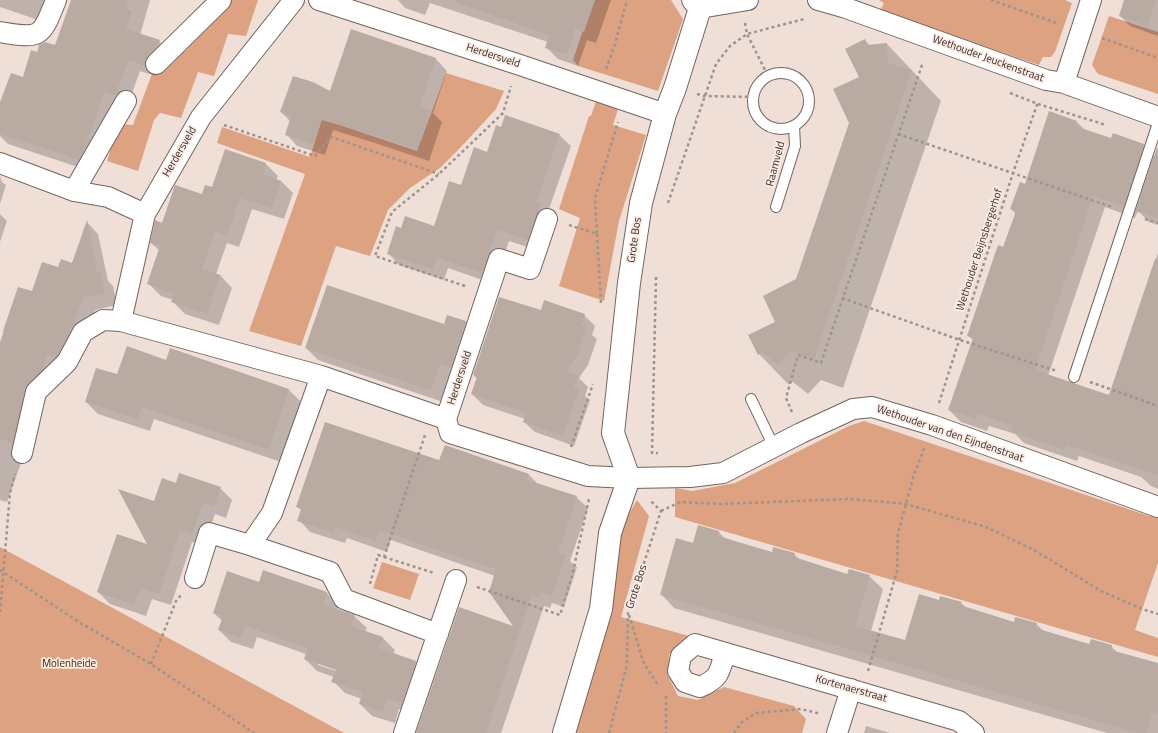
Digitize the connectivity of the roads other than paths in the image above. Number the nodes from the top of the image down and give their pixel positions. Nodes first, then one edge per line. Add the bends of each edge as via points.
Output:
1 (56, 0) edge
2 (221, 0) edge
3 (294, 0) edge
4 (319, 0) edge
5 (745, 0) edge
6 (818, 0) edge
7 (1091, 0) edge
8 (696, 4) edge
9 (847, 4) edge
10 (0, 32) edge
11 (156, 64) dead end
12 (1055, 81) junction
13 (126, 101) dead end
14 (665, 114) junction
15 (1158, 117) edge
16 (1158, 123) edge
17 (794, 126) junction
18 (0, 163) edge
19 (74, 191) junction
20 (776, 207) dead end
21 (145, 214) junction
22 (547, 219) road end
23 (121, 321) junction
24 (321, 376) junction
25 (1074, 377) road end
26 (750, 399) dead end
27 (439, 416) junction
28 (774, 447) junction
29 (22, 453) dead end
30 (628, 478) junction
31 (1158, 506) edge
32 (250, 545) junction
33 (195, 578) road end
34 (456, 580) road end
35 (438, 634) junction
36 (725, 653) dead end
37 (851, 689) junction
38 (839, 726) edge
39 (404, 733) edge
40 (564, 733) edge
41 (974, 733) edge

1 - 10 street via 46,25 35,35
2 - 11 street
3 - 21 street, Herdersveld via 200,117
4 - 14 street, Herdersveld
5 - 8 street
6 - 9 street, Wethouder Jeuckenstraat
7 - 12 street
8 - 14 street, Grote Bos via 675,88
9 - 12 street, Wethouder Jeuckenstraat
12 - 15 street, Wethouder Jeuckenstraat
13 - 19 street
14 - 30 street, Grote Bos via 641,202 629,283 613,433
16 - 25 lane
17 - 17 lane, Raamveld via 807,114 809,96 801,81 785,73 768,76 755,88 753,106 761,122 777,129
17 - 20 lane, Raamveld via 795,146
18 - 19 street
19 - 21 street via 108,197
21 - 23 street, Herdersveld
22 - 27 street, Herdersveld via 530,269 499,259 488,294
23 - 24 street
23 - 29 street via 103,320 83,332 66,362 36,392
24 - 27 street
24 - 32 street via 272,513
26 - 28 lane
27 - 30 street, Herdersveld via 450,433 588,476
28 - 30 street, Wethouder van den Eijndenstraat via 723,473 690,477
28 - 31 street, Wethouder van den Eijndenstraat via 853,409 872,407
30 - 40 street via 610,533 601,609
32 - 33 street via 209,532
32 - 35 street via 330,572 344,599
34 - 35 street
35 - 39 street
36 - 37 street, Kortenaerstraat
37 - 38 street
37 - 41 street, Kortenaerstraat via 959,721

